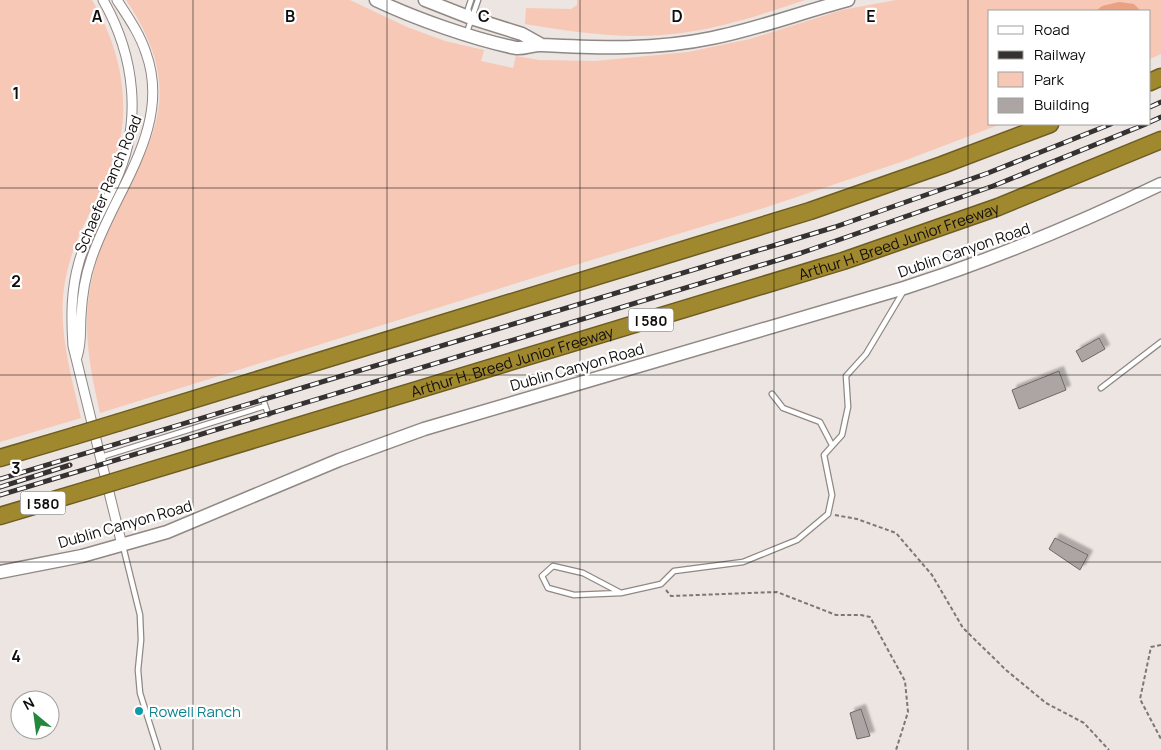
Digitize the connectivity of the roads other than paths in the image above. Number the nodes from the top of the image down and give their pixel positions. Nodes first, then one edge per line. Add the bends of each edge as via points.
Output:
1 (103, 0) edge
2 (117, 0) edge
3 (376, 0) edge
4 (425, 0) edge
5 (471, 0) edge
6 (478, 0) edge
7 (848, 0) edge
8 (471, 18) junction
9 (467, 34) junction
10 (540, 44) junction
11 (1047, 125) edge
12 (1161, 140) edge
13 (1161, 184) edge
14 (904, 288) junction
15 (1161, 342) edge
16 (77, 356) junction
17 (1101, 388) dead end
18 (772, 394) dead end
19 (263, 399) dead end
20 (265, 406) junction
21 (268, 414) dead end
22 (832, 445) junction
23 (101, 457) junction
24 (0, 458) edge
25 (0, 516) edge
26 (122, 545) junction
27 (0, 572) edge
28 (621, 593) junction
29 (158, 750) edge

1 - 16 street, Schaefer Ranch Road via 116,25 128,63 132,115 122,164 79,262 71,318
2 - 16 street, Schaefer Ranch Road via 146,53 152,74 152,116 90,260 83,292 81,345
3 - 9 main road
4 - 8 main road
5 - 8 lane via 468,9
6 - 8 lane
7 - 10 main road via 744,31 685,43 611,49
8 - 9 lane
8 - 10 main road via 522,34
9 - 10 main road via 518,48
11 - 24 highway, bridge via 942,166 810,211
12 - 25 highway, Arthur H. Breed Junior Freeway / I 580, bridge via 1006,204 843,261
13 - 14 main road, Dublin Canyon Road via 1037,241
14 - 22 lane via 866,354 846,376 848,407 842,434
14 - 26 main road, Dublin Canyon Road via 424,429 339,460 186,525
15 - 17 lane
16 - 23 street, Schaefer Ranch Road
18 - 22 lane via 783,408 820,422
19 - 20 lane
20 - 21 lane
20 - 23 lane
22 - 28 lane via 824,455 832,495 828,514 797,540 743,562 674,571 661,584
23 - 26 street, Schaefer Ranch Road
26 - 27 main road, Dublin Canyon Road
26 - 29 lane via 141,624 140,694
28 - 28 lane via 584,573 553,566 542,576 548,588 574,595

